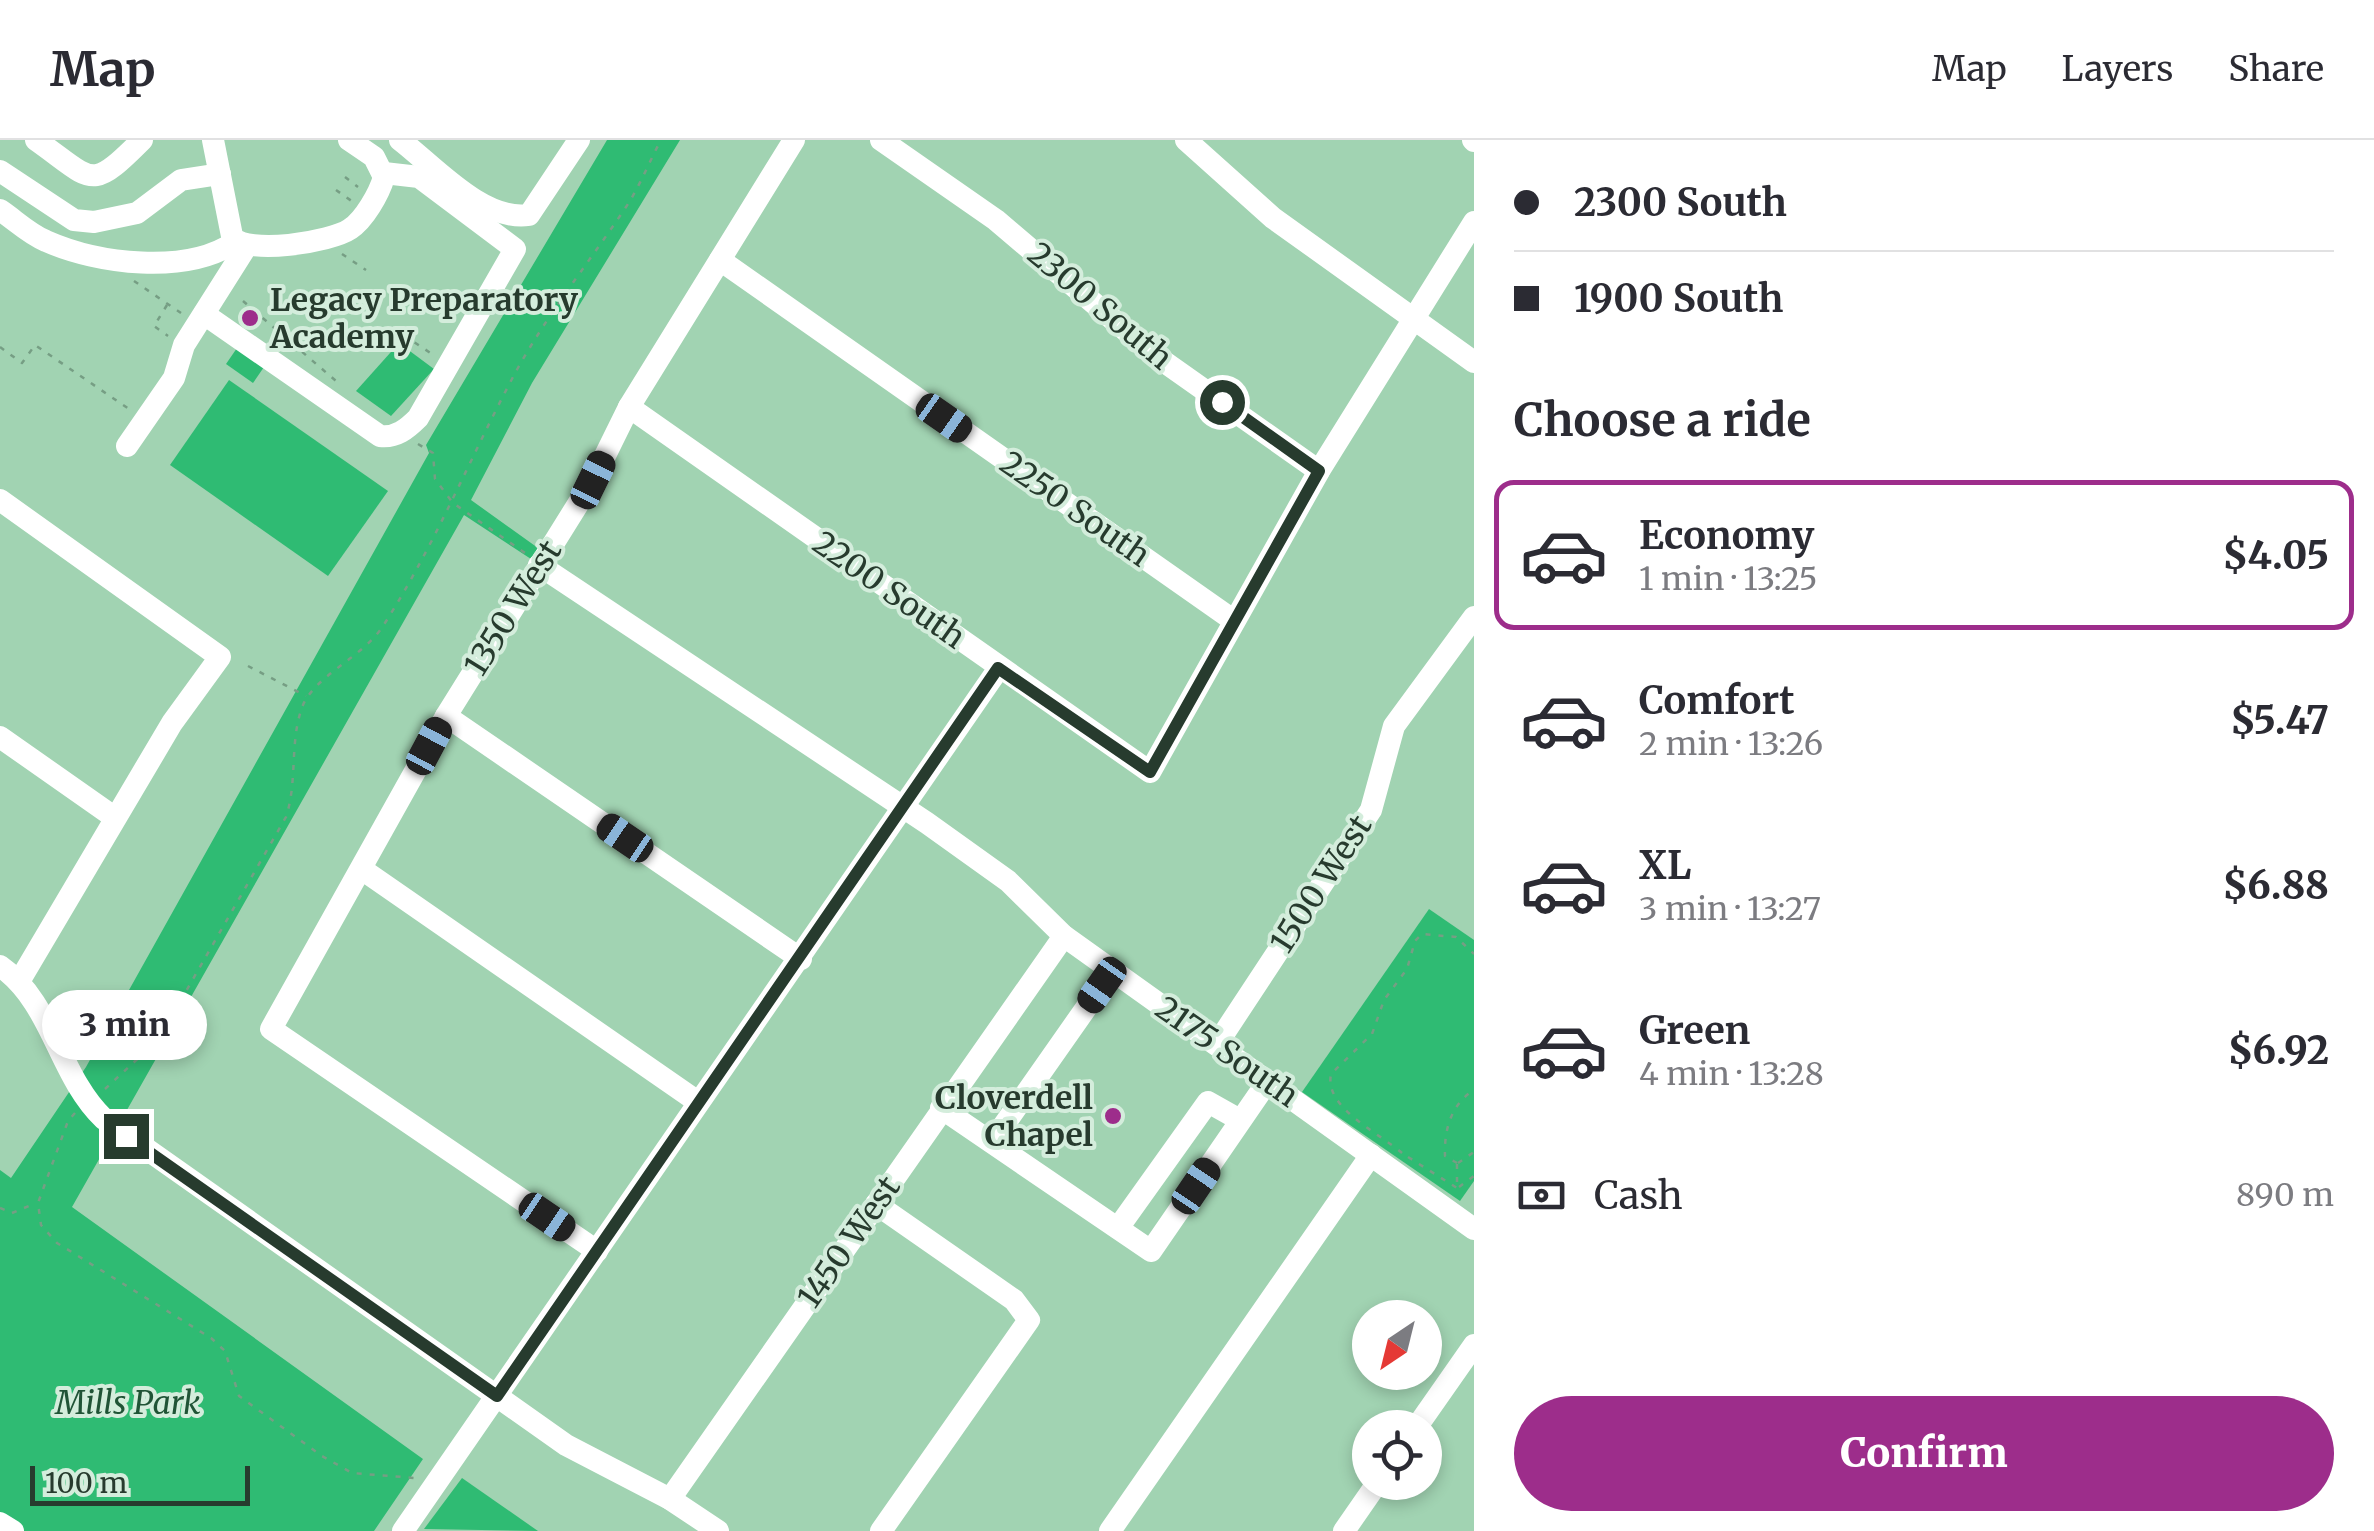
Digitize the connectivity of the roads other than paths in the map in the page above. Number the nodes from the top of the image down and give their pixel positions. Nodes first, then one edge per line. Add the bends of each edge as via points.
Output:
1 (36, 140) edge
2 (142, 140) edge
3 (213, 140) edge
4 (349, 140) edge
5 (400, 140) edge
6 (579, 140) edge
7 (794, 140) edge
8 (882, 140) edge
9 (1186, 140) edge
10 (0, 171) edge
11 (384, 173) junction
12 (220, 174) junction
13 (0, 210) edge
14 (1474, 222) edge
15 (241, 244) junction
16 (720, 260) junction
17 (204, 314) junction
18 (1410, 319) junction
19 (1474, 362) edge
20 (629, 406) junction
21 (126, 446) dead end
22 (1319, 471) junction
23 (0, 500) edge
24 (532, 559) junction
25 (1474, 617) edge
26 (1233, 620) junction
27 (998, 668) junction
28 (446, 716) junction
29 (0, 738) edge
30 (904, 808) junction
31 (114, 817) junction
32 (363, 870) junction
33 (1064, 936) junction
34 (800, 958) junction
35 (0, 966) edge
36 (1112, 971) junction
37 (20, 980) junction
38 (1217, 1044) junction
39 (1268, 1081) junction
40 (698, 1102) junction
41 (941, 1108) junction
42 (1240, 1120) junction
43 (992, 1142) junction
44 (1370, 1155) junction
45 (876, 1204) junction
46 (1118, 1228) junction
47 (1474, 1229) edge
48 (597, 1251) junction
49 (1474, 1345) edge
50 (497, 1396) junction
51 (1429, 1410) edge
52 (670, 1499) junction
53 (1366, 1500) edge
54 (0, 1523) edge
55 (13, 1531) edge
56 (403, 1531) edge
57 (718, 1531) edge
58 (881, 1531) edge
59 (1110, 1531) edge
60 (1344, 1531) edge

1 - 2 street via 82,172 103,175
3 - 12 street
4 - 11 street
5 - 6 street via 491,210 514,217 528,215
7 - 16 street, 1350 West
8 - 22 street, 2300 South via 996,220 1156,356
9 - 18 street via 1272,218
10 - 12 street via 74,220 94,222 137,213 181,180
11 - 15 street via 346,232 258,249
11 - 17 street via 419,178 515,249 406,430 380,436
12 - 15 street
13 - 15 street via 40,239 114,258 215,256
14 - 18 street
15 - 17 street
16 - 20 street, 1350 West
16 - 26 street, 2250 South
17 - 21 street via 174,378
18 - 19 street
18 - 22 street
20 - 24 street, 1350 West via 593,480
20 - 27 street, 2200 South
22 - 26 street
23 - 31 street via 220,657
24 - 28 street, 1350 West
24 - 30 street, 2175 South
25 - 38 street, 1500 West via 1394,726 1371,810
26 - 27 street, 2200 South via 1150,772
27 - 30 street
28 - 32 street, 1350 West
28 - 34 street
29 - 31 street
30 - 33 street, 2175 South via 1008,881
30 - 34 street
31 - 37 street
32 - 40 street
32 - 48 street, 1350 West via 271,1029
33 - 36 street, 2175 South
33 - 41 street, 1450 West
34 - 40 street
35 - 37 street
36 - 38 street, 2175 South
36 - 43 street
37 - 50 street via 76,1086 104,1119
38 - 39 street, 2175 South
39 - 42 street
39 - 44 street, 2175 South
40 - 48 street
41 - 43 street
41 - 45 street, 1450 West
42 - 46 street via 1208,1102
42 - 46 street via 1151,1250
43 - 46 street
44 - 47 street, 2175 South
44 - 59 street
45 - 52 street, 1450 West
45 - 58 street via 1014,1300 1028,1318
48 - 50 street
49 - 51 street
50 - 52 street via 586,1458
50 - 56 street
52 - 57 street
53 - 60 street
54 - 55 street

